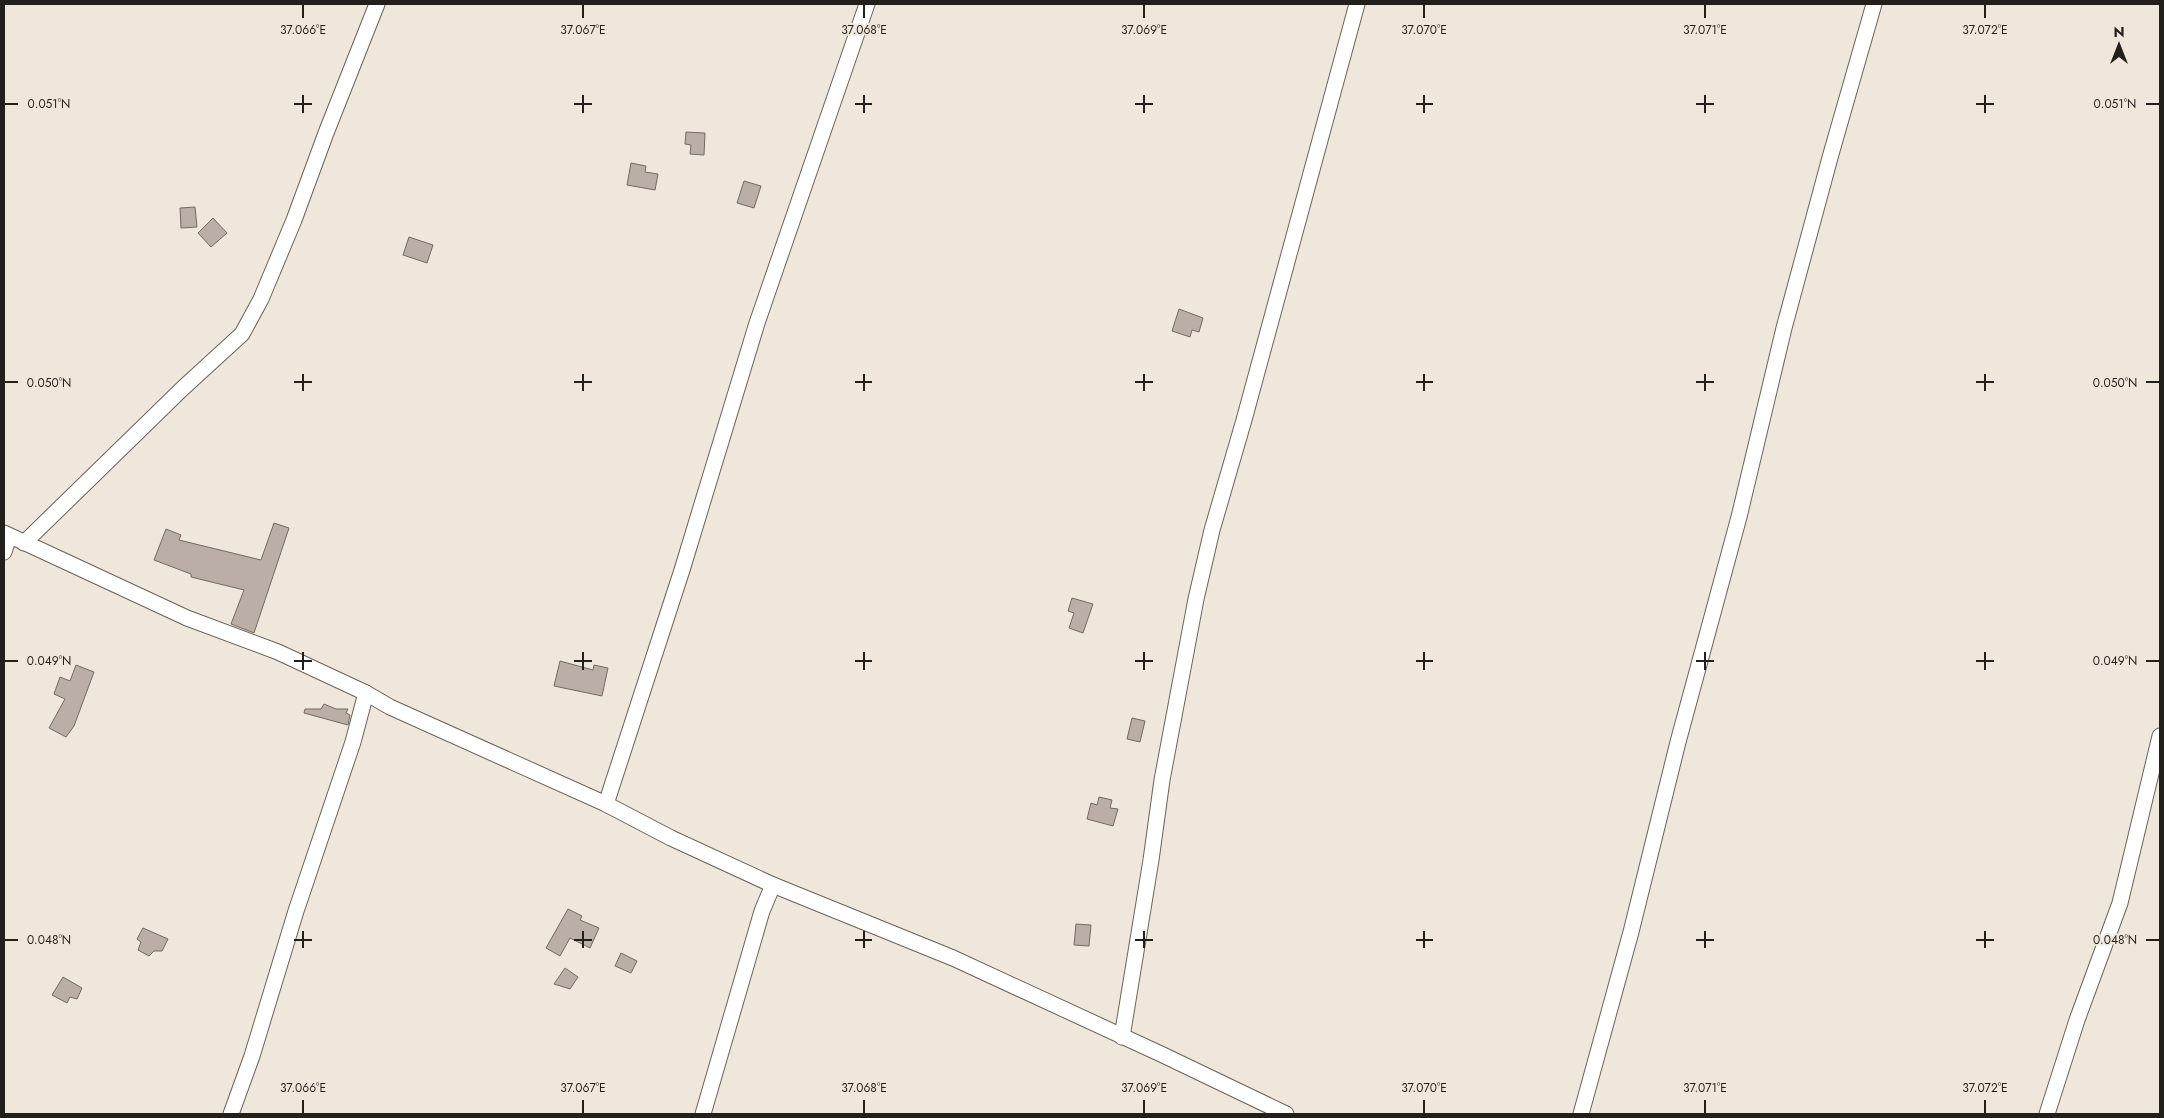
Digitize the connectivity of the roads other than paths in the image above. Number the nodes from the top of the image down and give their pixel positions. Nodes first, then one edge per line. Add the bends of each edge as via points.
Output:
1 (377, 4) edge
2 (868, 4) edge
3 (1357, 4) edge
4 (1874, 4) edge
5 (6, 534) edge
6 (24, 543) junction
7 (4, 552) edge
8 (366, 693) junction
9 (2160, 736) edge
10 (606, 804) junction
11 (773, 885) junction
12 (1122, 1037) junction
13 (231, 1114) edge
14 (703, 1114) edge
15 (1286, 1114) edge
16 (1581, 1114) edge
17 (2047, 1114) edge

1 - 6 street via 294,220 261,299 242,334
2 - 10 street via 757,323
3 - 12 street via 1212,530 1196,599 1162,780
4 - 16 street via 1784,328 1739,517
5 - 6 street
5 - 7 street
6 - 8 street via 187,618 278,652
8 - 10 street via 390,707
8 - 13 street via 353,742
9 - 17 street via 2120,903
10 - 11 street
11 - 12 street via 953,958
11 - 14 street via 762,911
12 - 15 street

